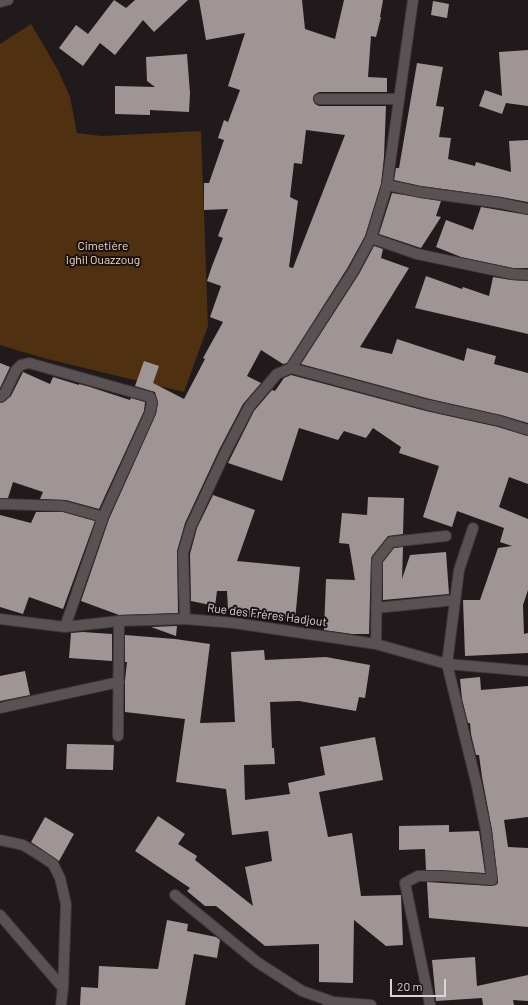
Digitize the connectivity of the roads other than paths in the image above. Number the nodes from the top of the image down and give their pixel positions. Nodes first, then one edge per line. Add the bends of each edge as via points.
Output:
1 (8, 0) edge
2 (413, 0) edge
3 (0, 2) edge
4 (319, 99) dead end
5 (399, 99) junction
6 (387, 185) junction
7 (528, 209) edge
8 (371, 238) junction
9 (528, 275) edge
10 (291, 368) junction
11 (0, 397) edge
12 (528, 430) edge
13 (0, 504) edge
14 (104, 517) junction
15 (473, 528) dead end
16 (446, 536) dead end
17 (455, 600) junction
18 (376, 608) junction
19 (185, 618) junction
20 (0, 619) edge
21 (119, 621) junction
22 (65, 627) junction
23 (376, 644) junction
24 (447, 664) junction
25 (528, 671) edge
26 (119, 682) junction
27 (0, 708) edge
28 (118, 736) dead end
29 (0, 840) edge
30 (175, 895) dead end
31 (0, 914) edge
32 (63, 988) junction
33 (330, 1003) edge
34 (61, 1005) edge
35 (371, 1005) edge
36 (430, 1005) edge

1 - 3 street
2 - 5 street
4 - 5 street
5 - 6 street
6 - 7 street
6 - 8 street
8 - 9 street via 417,254
8 - 10 street via 354,270
10 - 12 street
10 - 19 street via 277,374 249,407 191,526 183,553
11 - 14 street via 5,393 16,370 21,365 29,363 150,396 150,413
13 - 14 street via 64,506
14 - 22 street
15 - 17 street via 459,570
16 - 18 street via 391,542 378,560
17 - 18 street
17 - 24 street
18 - 23 street
19 - 21 street, Rue des Frères Hadjout
19 - 23 street, Rue des Frères Hadjout via 234,622
20 - 22 street, Rue des Frères Hadjout
21 - 22 street, Rue des Frères Hadjout
21 - 26 street
23 - 24 street, Rue des Frères Hadjout
24 - 25 street, Rue des Frères Hadjout
24 - 36 street via 477,786 492,880 418,876 405,883
26 - 27 street
26 - 28 street
29 - 32 street via 24,845 53,864 60,878 66,904
30 - 33 street via 257,962 302,991
31 - 32 street
32 - 34 street
33 - 35 street

